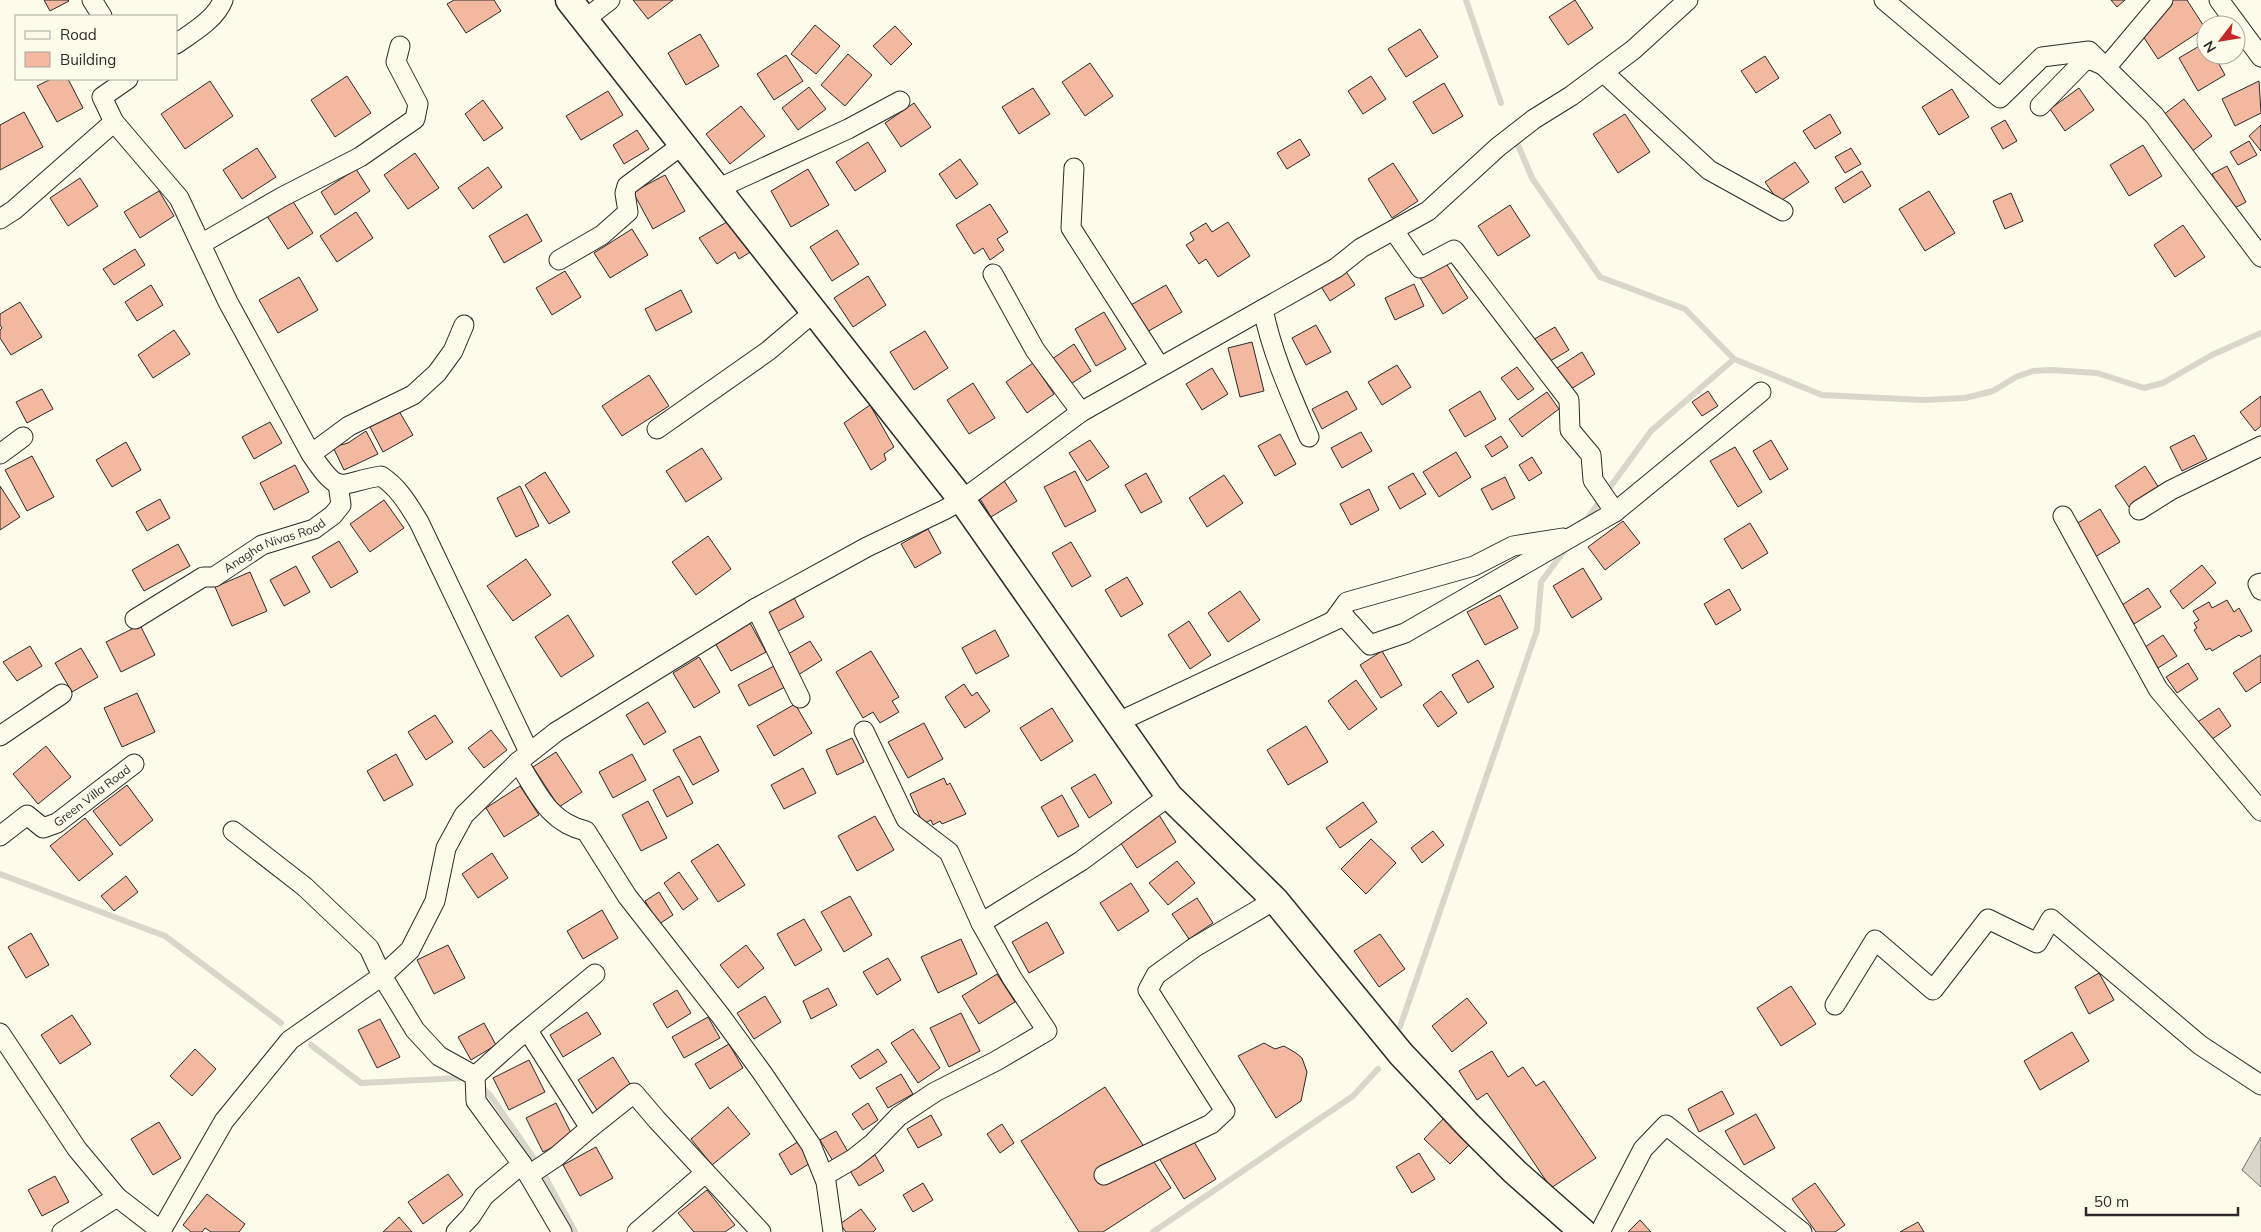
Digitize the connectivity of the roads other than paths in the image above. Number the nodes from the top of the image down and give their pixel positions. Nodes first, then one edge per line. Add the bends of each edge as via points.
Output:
1 (92, 0) edge
2 (223, 0) edge
3 (610, 0) edge
4 (1688, 0) edge
5 (1884, 0) edge
6 (2163, 0) edge
7 (2219, 0) edge
8 (576, 10) edge
9 (101, 15) edge
10 (178, 43) edge
11 (400, 46) dead end
12 (2261, 57) edge
13 (2103, 65) junction
14 (1603, 72) junction
15 (127, 80) edge
16 (900, 101) dead end
17 (2040, 106) dead end
18 (114, 122) junction
19 (682, 145) junction
20 (1074, 168) dead end
21 (716, 189) junction
22 (1783, 211) dead end
23 (0, 219) edge
24 (1394, 231) junction
25 (201, 244) junction
26 (2261, 257) edge
27 (559, 260) dead end
28 (993, 274) dead end
29 (1263, 309) junction
30 (814, 312) junction
31 (464, 325) dead end
32 (1160, 367) junction
33 (1761, 392) dead end
34 (1081, 412) junction
35 (657, 429) dead end
36 (23, 437) dead end
37 (1309, 437) dead end
38 (2261, 446) edge
39 (0, 454) edge
40 (311, 454) junction
41 (338, 484) junction
42 (962, 500) junction
43 (2138, 510) dead end
44 (1615, 512) junction
45 (2063, 516) dead end
46 (1574, 537) junction
47 (2261, 583) edge
48 (2261, 590) edge
49 (756, 608) junction
50 (135, 619) dead end
51 (1334, 620) junction
52 (62, 694) dead end
53 (800, 698) dead end
54 (1116, 723) junction
55 (864, 731) dead end
56 (0, 736) edge
57 (523, 757) junction
58 (134, 764) dead end
59 (1169, 796) junction
60 (2261, 811) edge
61 (233, 832) dead end
62 (0, 836) edge
63 (1275, 900) junction
64 (981, 923) junction
65 (595, 974) dead end
66 (382, 976) junction
67 (1835, 1004) dead end
68 (528, 1031) junction
69 (0, 1033) edge
70 (475, 1076) junction
71 (2261, 1085) edge
72 (590, 1128) junction
73 (526, 1170) junction
74 (705, 1173) junction
75 (1104, 1175) dead end
76 (824, 1176) junction
77 (117, 1197) junction
78 (62, 1232) edge
79 (161, 1232) edge
80 (456, 1232) edge
81 (562, 1232) edge
82 (637, 1232) edge
83 (761, 1232) edge
84 (833, 1232) edge
85 (1583, 1232) edge
86 (1600, 1232) edge
87 (1802, 1232) edge

1 - 9 street
2 - 10 street via 220,8 199,28
3 - 8 street
4 - 14 street via 1633,50
5 - 13 street via 2000,98 2042,57 2089,51
6 - 13 street via 2110,63
7 - 12 street
8 - 19 street
11 - 25 street via 396,62 418,104 415,119 360,157
13 - 17 street via 2085,60
13 - 26 street via 2154,115
14 - 22 street via 1709,170
14 - 24 street via 1520,130 1428,211
15 - 18 street via 102,97
16 - 21 street via 848,129
18 - 23 street
18 - 25 street via 179,198
19 - 21 street
19 - 27 street via 627,186 628,212 602,235
20 - 32 street via 1071,228
21 - 30 street
24 - 29 street
24 - 44 street via 1420,268 1454,250 1569,400 1570,430 1591,455 1593,480
25 - 40 street via 228,302
28 - 34 street via 1035,350
29 - 32 street
29 - 37 street via 1279,366
30 - 35 street via 768,351
30 - 42 street
31 - 40 street via 453,351 437,374 413,395 348,426
32 - 34 street
33 - 44 street
34 - 42 street
36 - 39 street
38 - 43 street via 2171,490
40 - 41 street via 327,477
41 - 50 street, Anagha Nivas Road via 342,505 314,529 262,545 214,577 202,577
41 - 57 street via 381,476 393,484 405,499 419,522
42 - 49 street
42 - 54 street
44 - 46 street
45 - 60 street via 2158,689
46 - 51 street via 1514,546 1474,566 1347,602
46 - 51 street via 1406,633 1370,646 1344,616
47 - 48 street via 2258,584
49 - 53 street
49 - 57 street via 556,732
51 - 54 street
52 - 56 street
54 - 59 street
55 - 64 street via 906,819 949,852
57 - 66 street via 464,816 446,848 435,901 410,950
57 - 76 street via 550,813 569,827 586,831 627,896 763,1074 811,1146
58 - 62 street, Green Villa Road via 57,824 43,828 27,815
59 - 63 street
59 - 64 street via 1081,861
61 - 66 street via 305,887 369,948
63 - 75 street via 1195,947 1156,975 1148,990 1226,1111 1211,1124
63 - 85 street via 1401,1054 1515,1172
64 - 76 street via 1047,1031 935,1092 899,1116 854,1159
65 - 68 street
66 - 70 street via 415,1030 438,1056
66 - 79 street via 290,1040 224,1121
67 - 71 street via 1875,940 1933,990 1988,919 2037,943 2051,919 2200,1045
68 - 70 street
68 - 72 street
69 - 77 street via 77,1149
70 - 73 street via 476,1101
72 - 73 street via 556,1157
72 - 74 street via 634,1093
73 - 80 street via 484,1196
73 - 81 street
74 - 82 street
74 - 83 street
76 - 84 street
77 - 78 street
77 - 79 street
86 - 87 street via 1644,1149 1666,1125

